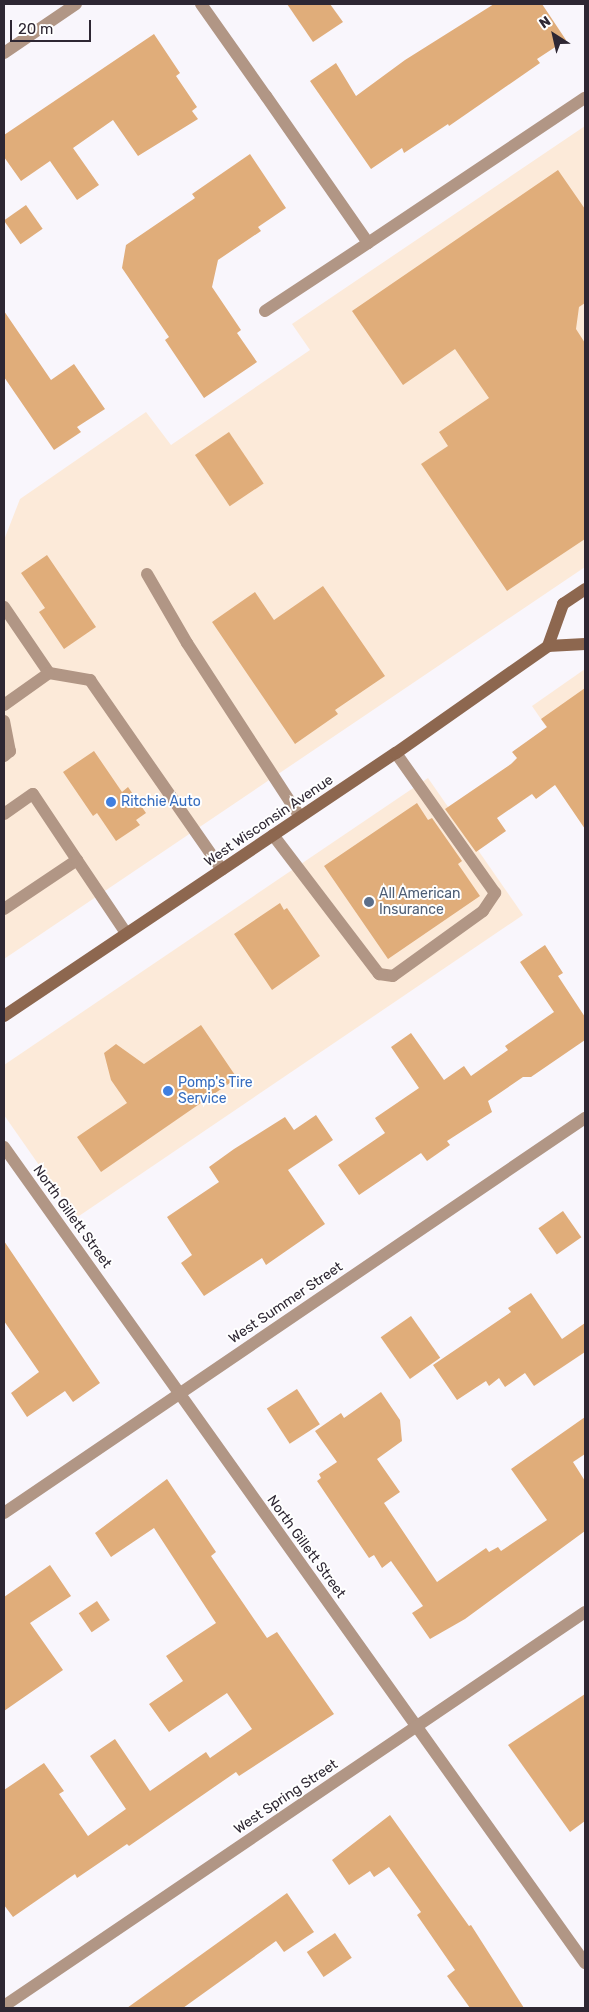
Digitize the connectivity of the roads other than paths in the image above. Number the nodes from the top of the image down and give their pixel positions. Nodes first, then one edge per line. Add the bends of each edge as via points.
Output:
1 (76, 4) edge
2 (201, 4) edge
3 (4, 53) edge
4 (585, 98) edge
5 (368, 243) junction
6 (265, 311) dead end
7 (147, 574) dead end
8 (585, 589) edge
9 (4, 607) edge
10 (585, 644) edge
11 (548, 646) junction
12 (49, 673) junction
13 (4, 705) edge
14 (4, 721) edge
15 (396, 753) junction
16 (4, 756) edge
17 (4, 814) edge
18 (300, 817) junction
19 (273, 835) junction
20 (78, 860) junction
21 (222, 870) junction
22 (4, 909) edge
23 (126, 934) junction
24 (4, 1016) edge
25 (585, 1118) edge
26 (4, 1147) edge
27 (179, 1394) junction
28 (4, 1513) edge
29 (585, 1612) edge
30 (416, 1726) junction
31 (585, 1963) edge
32 (4, 2006) edge

1 - 3 street
2 - 5 street
4 - 5 street
5 - 6 street
7 - 18 street via 187,643
8 - 11 main road via 563,604
9 - 12 street
10 - 11 main road
11 - 15 main road, West Wisconsin Avenue
12 - 13 street
12 - 21 street via 90,680
14 - 16 street via 10,751
15 - 18 main road, West Wisconsin Avenue
15 - 19 street via 494,893 483,911 393,976 379,974
17 - 20 street via 33,794
18 - 19 main road, West Wisconsin Avenue
19 - 21 main road, West Wisconsin Avenue
20 - 22 street
20 - 23 street
21 - 23 main road, West Wisconsin Avenue
23 - 24 main road, West Wisconsin Avenue
25 - 27 street, West Summer Street
26 - 27 street, North Gillett Street
27 - 28 street, West Summer Street
27 - 30 street, North Gillett Street
29 - 30 street, West Spring Street
30 - 31 street, North Gillett Street
30 - 32 street, West Spring Street

